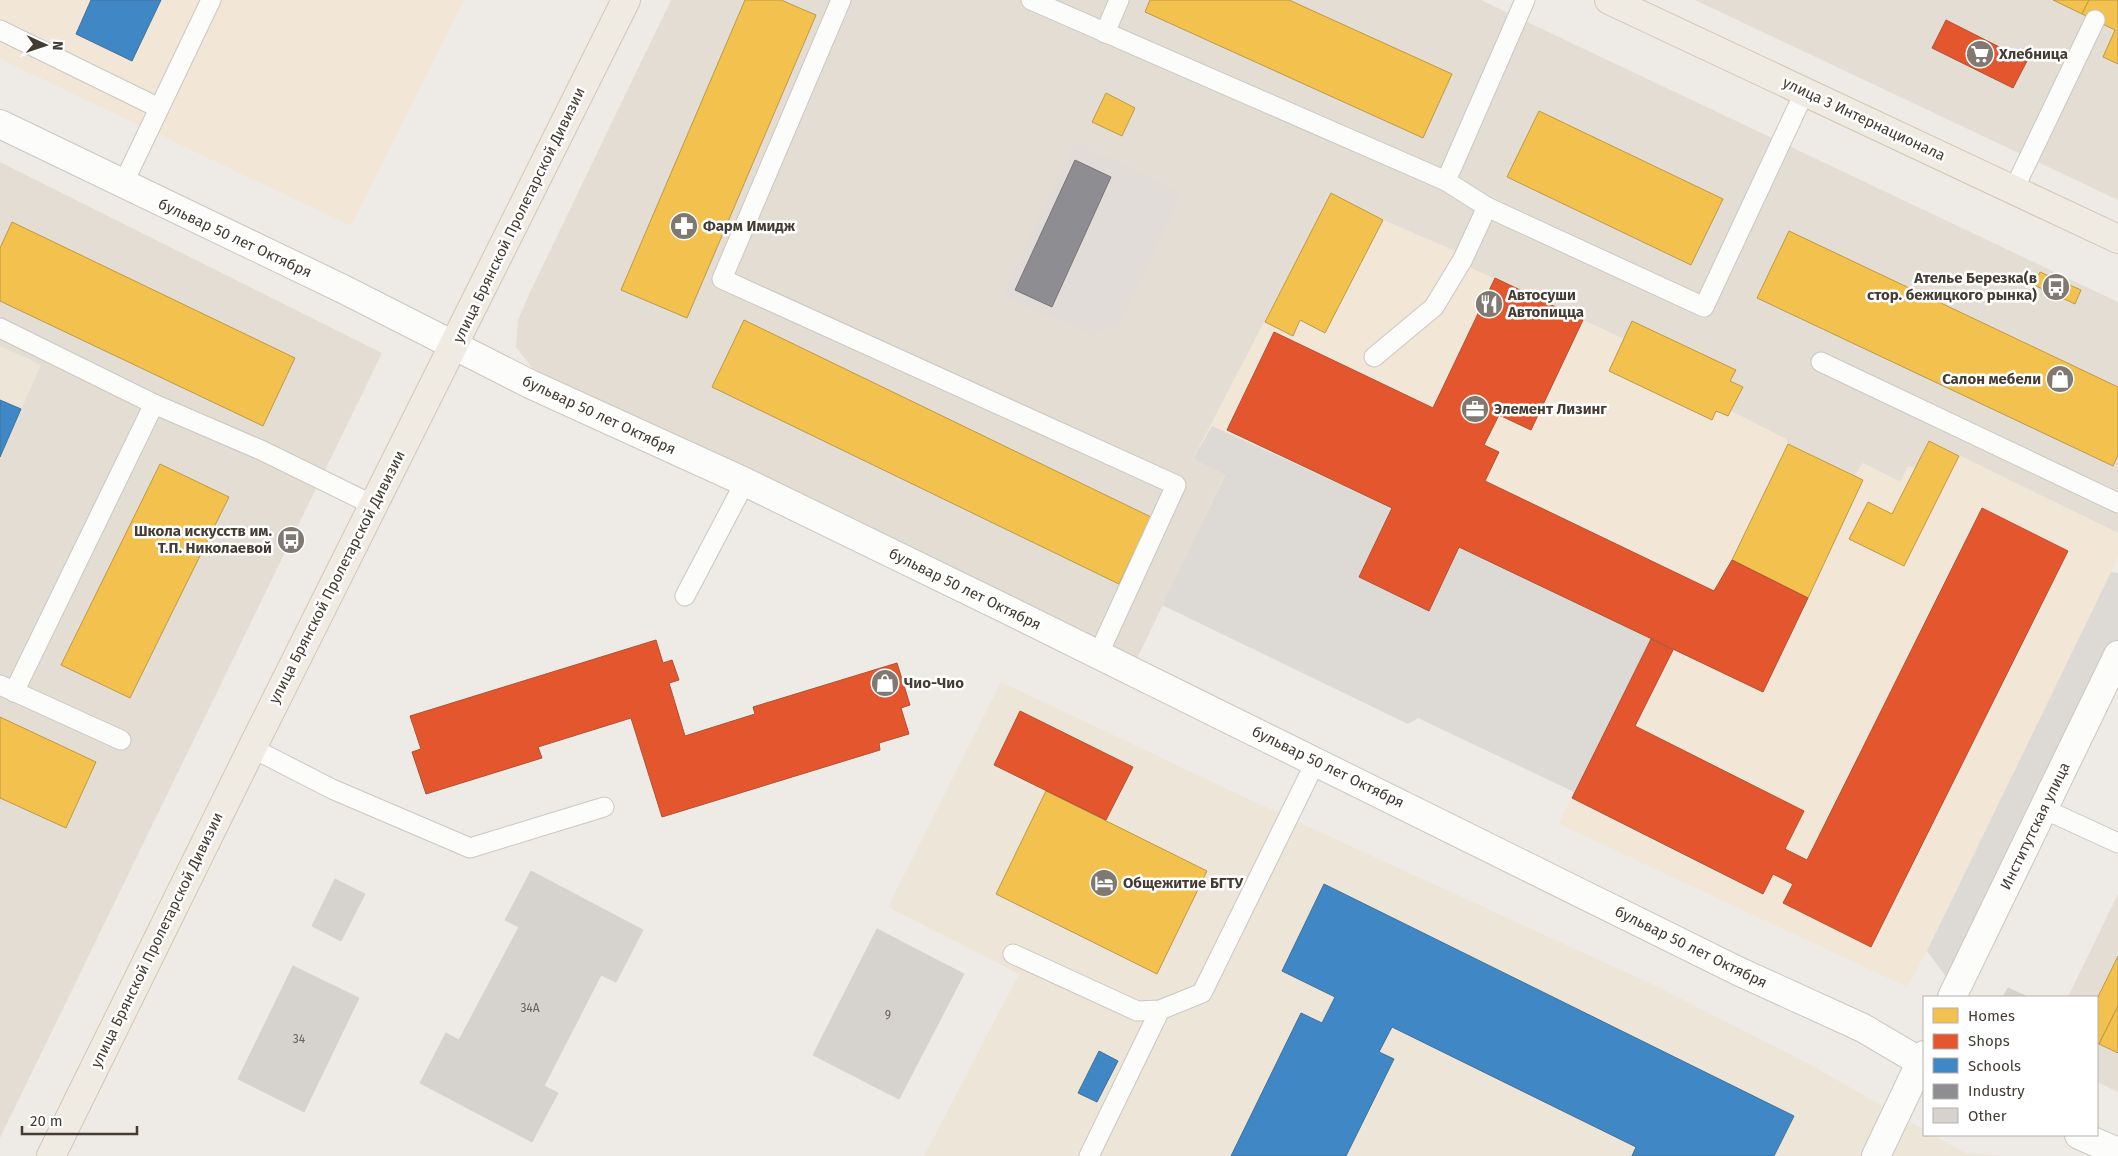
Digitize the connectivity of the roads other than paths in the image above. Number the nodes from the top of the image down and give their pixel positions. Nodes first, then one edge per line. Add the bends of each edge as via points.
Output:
1 (212, 0) edge
2 (626, 0) edge
3 (841, 0) edge
4 (1031, 0) edge
5 (1119, 0) edge
6 (1525, 0) edge
7 (1609, 0) edge
8 (2095, 20) dead end
9 (0, 30) edge
10 (1105, 33) junction
11 (1806, 91) junction
12 (160, 108) junction
13 (0, 124) edge
14 (1446, 181) junction
15 (123, 184) junction
16 (2014, 189) junction
17 (1486, 207) junction
18 (2118, 239) edge
19 (0, 328) edge
20 (455, 345) junction
21 (1374, 357) dead end
22 (1821, 362) dead end
23 (154, 404) junction
24 (745, 482) junction
25 (2118, 503) edge
26 (373, 505) junction
27 (685, 596) dead end
28 (1098, 655) junction
29 (2118, 656) edge
30 (7, 688) edge
31 (121, 740) dead end
32 (252, 748) junction
33 (1316, 761) junction
34 (604, 807) dead end
35 (2044, 809) junction
36 (2118, 843) edge
37 (1013, 954) dead end
38 (1952, 996) edge
39 (1160, 1010) junction
40 (1923, 1060) edge
41 (2081, 1136) edge
42 (2118, 1152) edge
43 (51, 1156) edge
44 (1089, 1156) edge
45 (1876, 1156) edge

1 - 12 lane
2 - 20 main road, улица Брянской Пролетарской Дивизии
3 - 28 lane via 722,279 1176,485
4 - 10 lane
5 - 10 lane
6 - 14 lane
7 - 11 main road, улица 3 Интернационала
8 - 16 lane
9 - 12 lane
10 - 14 lane
11 - 16 main road, улица 3 Интернационала
11 - 17 lane via 1704,307
12 - 15 lane
13 - 15 street, бульвар 50 лет Октября
14 - 17 lane
15 - 20 street, бульвар 50 лет Октября
16 - 18 main road, улица 3 Интернационала
17 - 21 lane via 1463,259 1434,307
19 - 23 lane
20 - 24 street, бульвар 50 лет Октября via 530,384
20 - 26 main road, улица Брянской Пролетарской Дивизии
22 - 25 lane
23 - 26 lane via 263,451
23 - 30 lane
24 - 27 lane
24 - 28 street, бульвар 50 лет Октября
26 - 32 main road, улица Брянской Пролетарской Дивизии
28 - 33 street, бульвар 50 лет Октября
29 - 35 street, Институтская улица
30 - 31 lane
32 - 34 lane via 332,789 470,848
32 - 43 main road, улица Брянской Пролетарской Дивизии
33 - 39 lane via 1202,993
33 - 40 street, бульвар 50 лет Октября
35 - 36 lane
35 - 38 street, Институтская улица
37 - 39 lane via 1137,1011
39 - 44 lane
40 - 45 street
41 - 42 street

